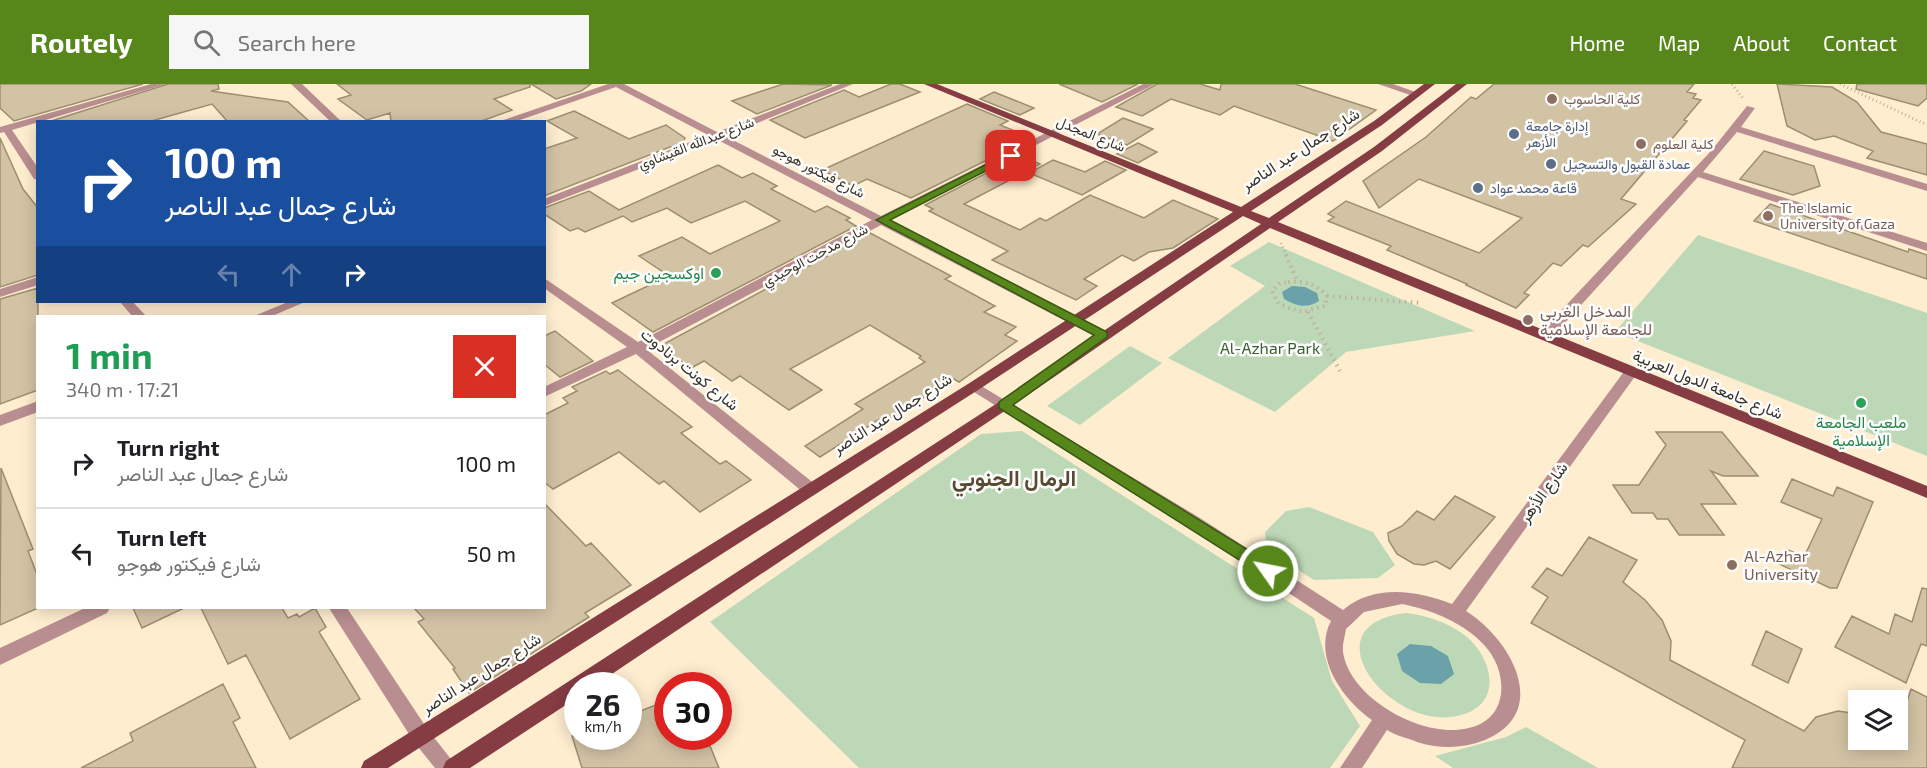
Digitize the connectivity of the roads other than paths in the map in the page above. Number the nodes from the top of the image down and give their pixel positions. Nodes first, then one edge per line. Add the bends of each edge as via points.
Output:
1 (161, 84) edge
2 (296, 84) edge
3 (616, 84) edge
4 (848, 84) edge
5 (929, 84) edge
6 (1150, 84) edge
7 (1383, 84) edge
8 (1430, 84) edge
9 (1462, 84) edge
10 (1416, 94) junction
11 (1749, 108) road end
12 (335, 120) edge
13 (509, 120) edge
14 (1734, 128) junction
15 (3, 129) edge
16 (716, 135) junction
17 (1054, 135) junction
18 (1696, 173) junction
19 (36, 174) edge
20 (1927, 188) edge
21 (546, 202) edge
22 (1243, 212) junction
23 (882, 220) junction
24 (1269, 223) junction
25 (1927, 247) edge
26 (36, 282) edge
27 (546, 283) edge
28 (0, 293) edge
29 (127, 303) edge
30 (295, 303) edge
31 (138, 315) edge
32 (264, 315) edge
33 (1076, 320) junction
34 (1103, 334) junction
35 (1545, 336) junction
36 (637, 348) junction
37 (1631, 372) junction
38 (973, 387) junction
39 (546, 392) edge
40 (1004, 405) junction
41 (36, 407) edge
42 (0, 421) edge
43 (810, 489) junction
44 (1927, 492) edge
45 (99, 609) edge
46 (339, 609) edge
47 (1455, 613) junction
48 (1342, 619) junction
49 (0, 657) edge
50 (599, 672) edge
51 (564, 695) edge
52 (1384, 719) junction
53 (421, 736) junction
54 (370, 768) edge
55 (448, 768) edge
56 (453, 768) edge
57 (1350, 768) edge

1 - 15 street
2 - 12 street
3 - 13 street
3 - 16 street, شارع فيكتور هوجو
4 - 16 street, شارع عبدالله القيشاوي
5 - 17 main road, شارع المجدل
6 - 17 street, شارع مدحت الوحيدي
7 - 10 street
8 - 10 main road, شارع جمال عبد الناصر
9 - 24 main road via 1378,149
10 - 22 main road, شارع جمال عبد الناصر
11 - 14 street
14 - 18 street
14 - 20 street
15 - 19 street
16 - 21 street, شارع عبدالله القيشاوي
16 - 23 street, شارع فيكتور هوجو
17 - 22 main road, شارع المجدل
17 - 23 street, شارع مدحت الوحيدي
18 - 25 street
18 - 35 street
22 - 24 main road, شارع جامعة الدول العربية
22 - 33 main road, شارع جمال عبد الناصر
23 - 33 street, شارع فيكتور هوجو
23 - 36 street, شارع مدحت الوحيدي
24 - 34 main road
24 - 35 main road, شارع جامعة الدول العربية
26 - 28 street
27 - 36 street, شارع كونت برنادوت
29 - 31 street
30 - 32 street
33 - 34 street, شارع فيكتور هوجو
33 - 38 main road, شارع جمال عبد الناصر
34 - 40 main road
35 - 37 main road, شارع جامعة الدول العربية
36 - 39 street, شارع مدحت الوحيدي
36 - 43 street, شارع كونت برنادوت
37 - 44 main road, شارع جامعة الدول العربية
37 - 47 street, شارع الأزهر
38 - 40 street
38 - 43 main road, شارع جمال عبد الناصر
40 - 48 street
40 - 50 main road
41 - 42 street
43 - 53 main road, شارع جمال عبد الناصر
45 - 49 street
46 - 53 street
47 - 48 street via 1429,602 1378,598 1357,606
47 - 52 street via 1497,648 1509,670 1513,692 1507,712 1492,728 1470,737 1442,739
48 - 52 street via 1334,636 1334,657 1343,680 1360,701
51 - 56 main road
52 - 57 street
53 - 54 main road, شارع جمال عبد الناصر
53 - 55 street

